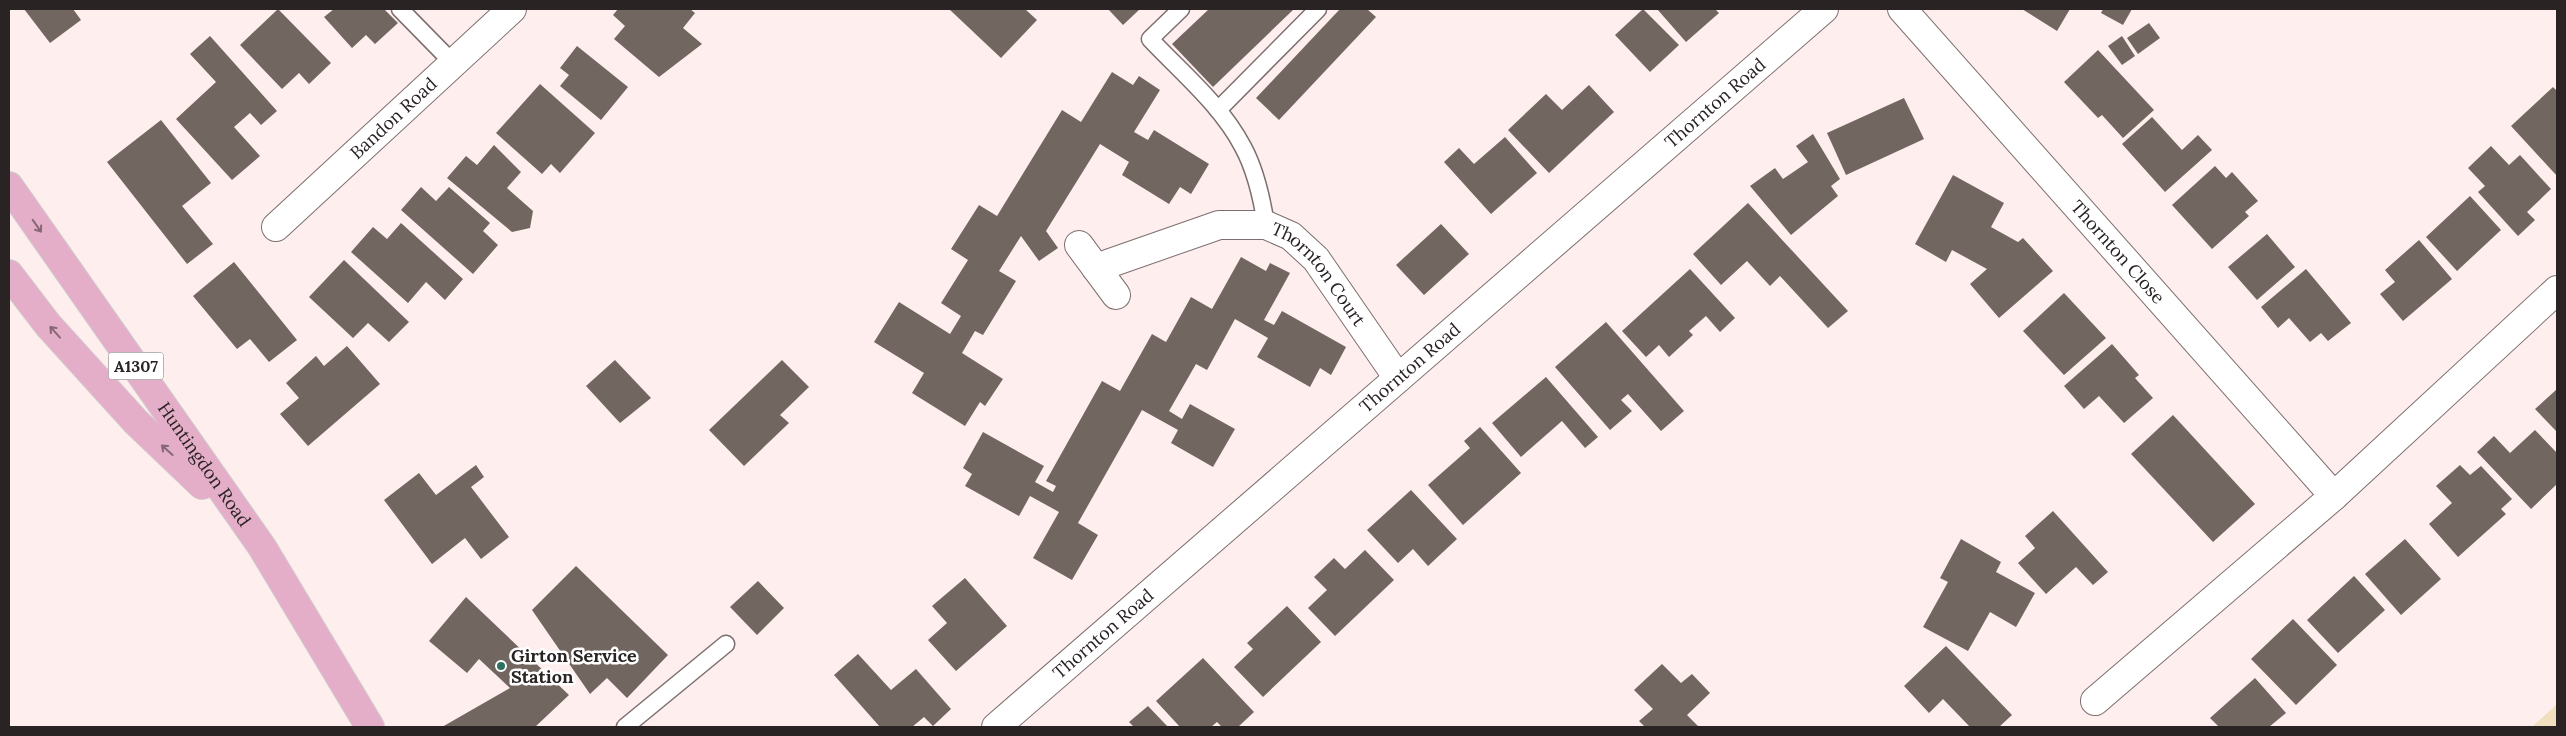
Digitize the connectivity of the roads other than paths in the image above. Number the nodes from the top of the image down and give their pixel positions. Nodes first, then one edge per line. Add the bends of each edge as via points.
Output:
1 (400, 9) edge
2 (512, 9) edge
3 (1181, 9) edge
4 (1318, 9) edge
5 (1824, 9) edge
6 (1902, 9) edge
7 (453, 63) junction
8 (1218, 110) junction
9 (9, 186) edge
10 (1266, 225) junction
11 (276, 228) dead end
12 (1079, 245) dead end
13 (1096, 268) junction
14 (9, 274) edge
15 (2557, 290) edge
16 (1116, 295) dead end
17 (1398, 378) junction
18 (2334, 496) junction
19 (262, 547) junction
20 (726, 644) dead end
21 (2095, 701) dead end
22 (370, 727) edge
23 (625, 727) edge
24 (996, 727) edge

1 - 7 lane
2 - 7 street, Bandon Road
3 - 8 lane via 1150,39
4 - 8 lane
5 - 17 street, Thornton Road
6 - 18 street, Thornton Close
7 - 11 street, Bandon Road
8 - 10 lane via 1244,148 1261,196
9 -> 19 main road, Huntingdon Road / A1307
10 - 13 street, Thornton Court via 1218,224
10 - 17 street, Thornton Court via 1291,236 1316,259
12 - 13 street
13 - 16 street
19 -> 14 main road, Huntingdon Road / A1307 via 180,461 136,422 48,325
15 - 18 street
17 - 24 street, Thornton Road
18 - 21 street
19 - 22 main road, Huntingdon Road / A1307
20 - 23 lane

